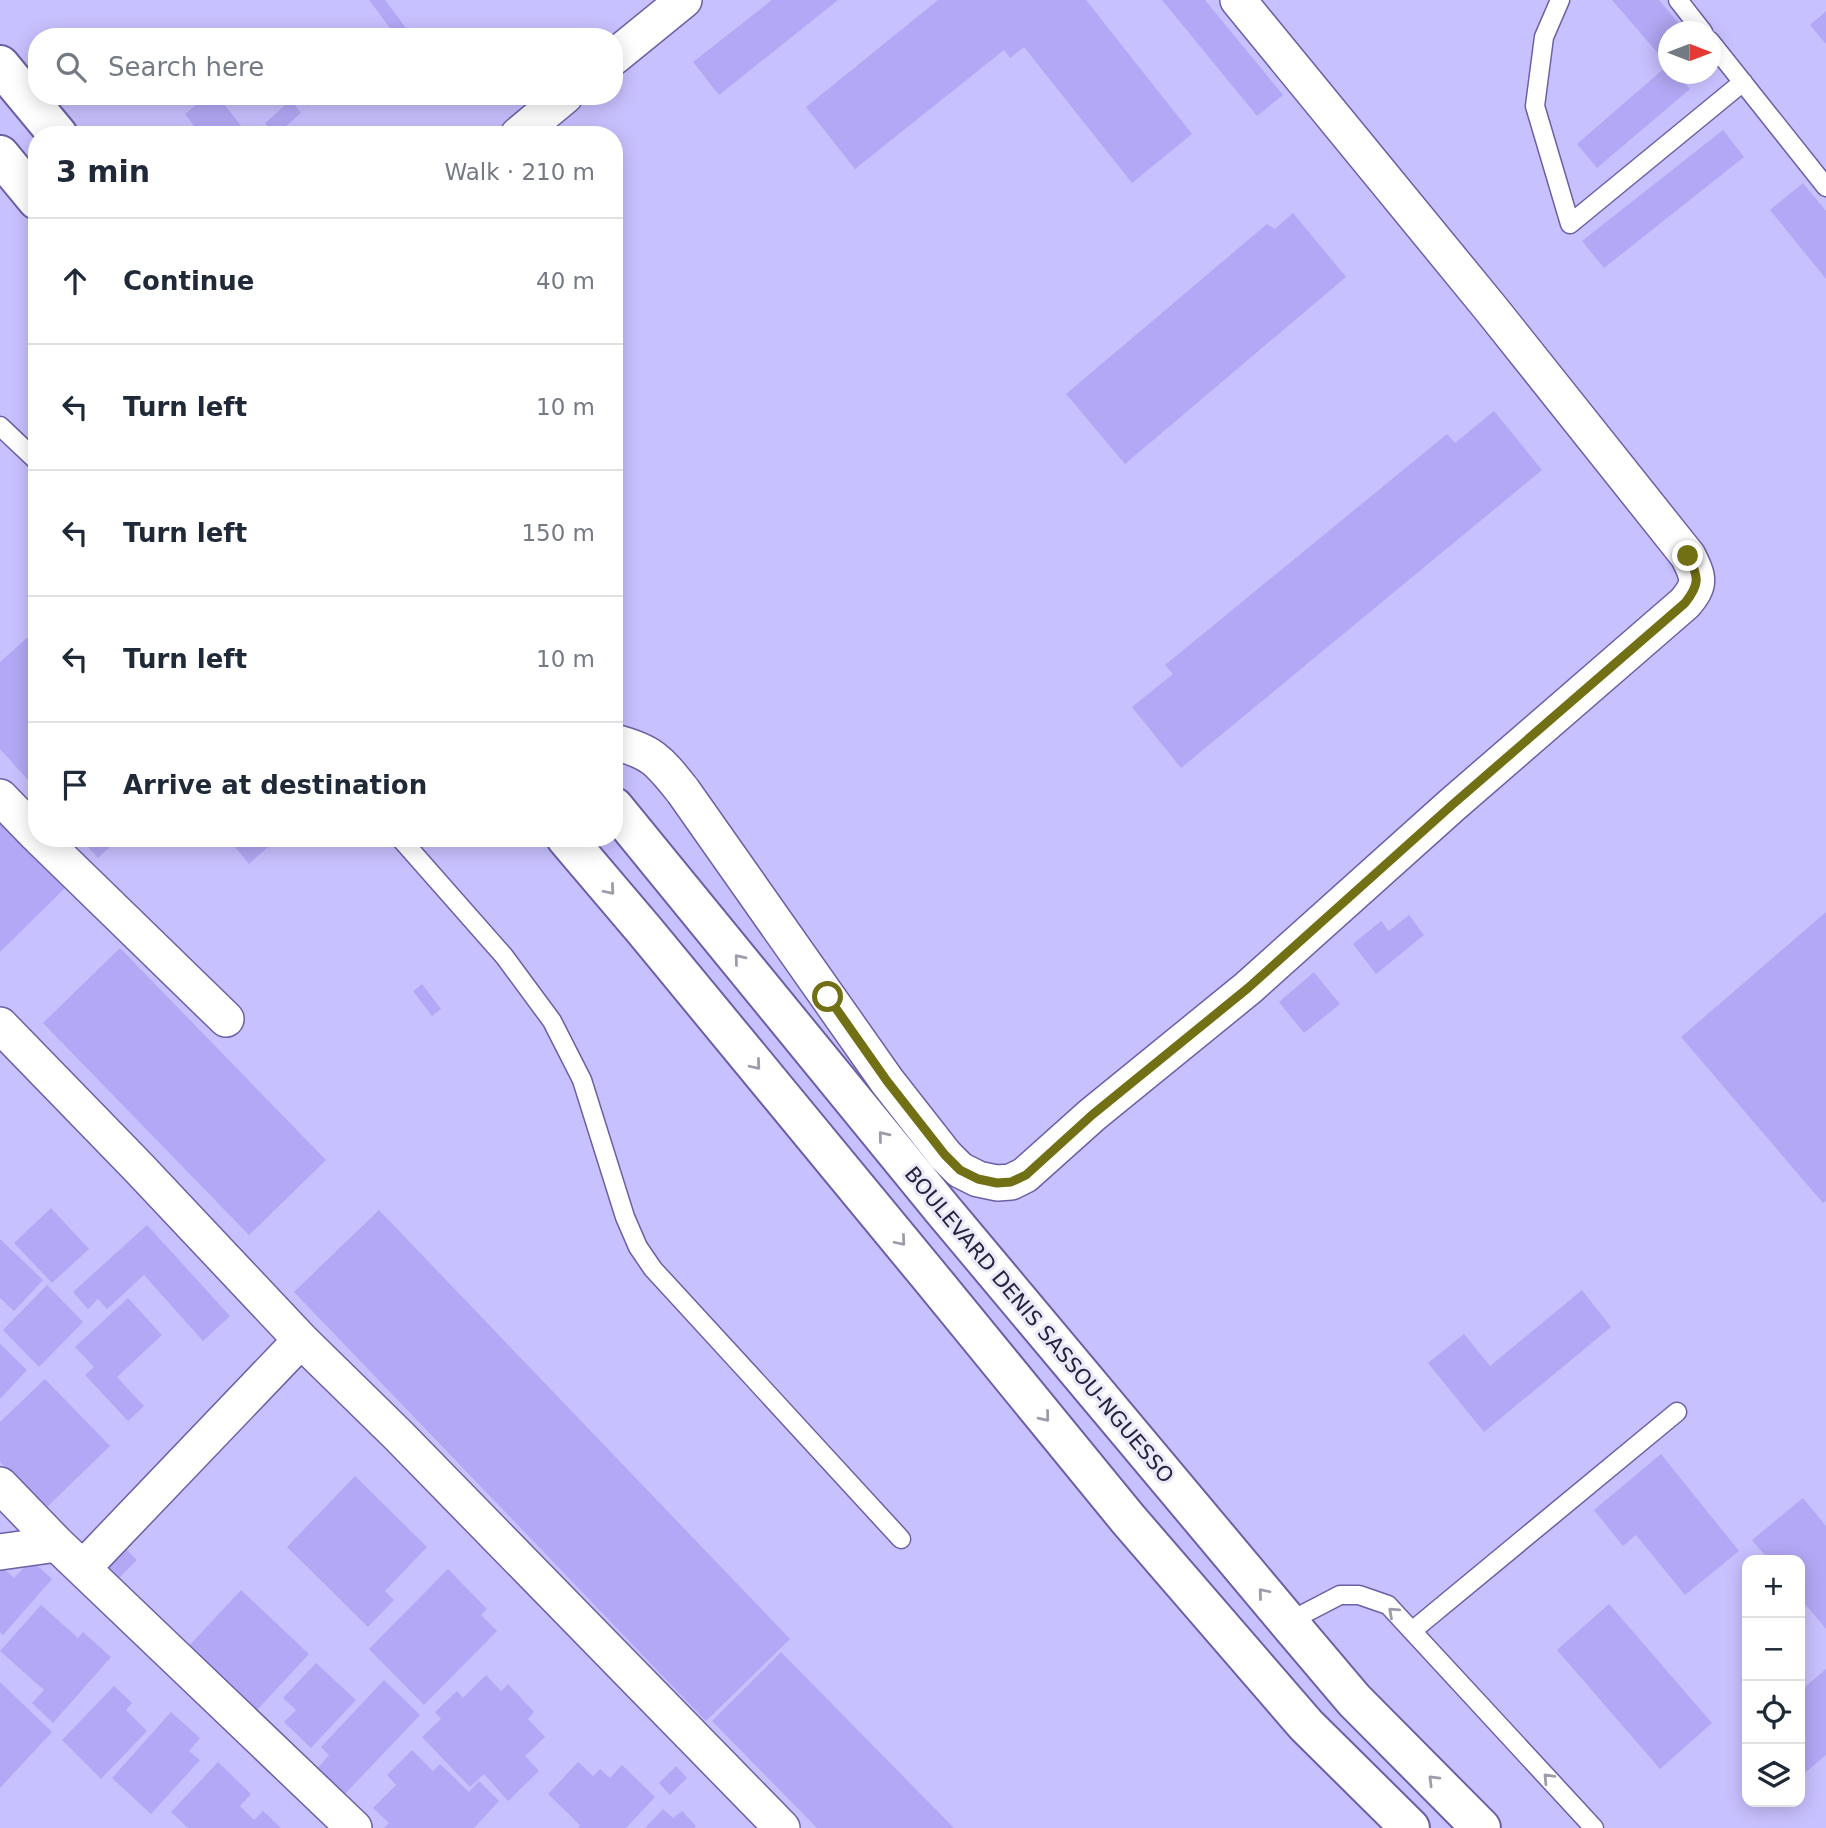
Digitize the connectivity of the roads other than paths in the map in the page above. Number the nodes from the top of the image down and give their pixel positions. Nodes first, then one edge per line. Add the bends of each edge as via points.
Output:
1 (684, 0) edge
2 (1238, 0) edge
3 (1560, 0) edge
4 (1678, 0) edge
5 (1694, 21) edge
6 (623, 50) edge
7 (1721, 55) edge
8 (0, 65) edge
9 (1743, 82) junction
10 (28, 99) edge
11 (33, 105) edge
12 (554, 105) edge
13 (51, 126) edge
14 (529, 126) edge
15 (0, 155) edge
16 (1826, 187) edge
17 (28, 189) edge
18 (0, 426) edge
19 (28, 452) edge
20 (623, 745) edge
21 (0, 797) edge
22 (623, 818) edge
23 (28, 826) edge
24 (48, 847) edge
25 (408, 847) edge
26 (574, 847) edge
27 (226, 1019) dead end
28 (0, 1025) edge
29 (301, 1340) junction
30 (1677, 1412) dead end
31 (0, 1485) edge
32 (901, 1539) dead end
33 (57, 1544) junction
34 (0, 1552) edge
35 (83, 1568) junction
36 (1288, 1622) junction
37 (1412, 1630) junction
38 (354, 1828) edge
39 (782, 1828) edge
40 (1410, 1828) edge
41 (1481, 1828) edge
42 (1594, 1828) edge

1 - 6 street
2 - 20 street via 1688,556 1697,582 1685,603 1248,988 1026,1175 1011,1182 978,1179 945,1155 887,1081 684,791 661,764 645,752
3 - 9 lane via 1544,37 1535,106 1570,223
4 - 5 lane
7 - 9 lane
8 - 10 main road
9 - 16 lane
11 - 13 main road
12 - 14 street
15 - 17 main road
18 - 19 lane
21 - 23 street
36 -> 22 main road, BOULEVARD DENIS SASSOU-NGUESSO
24 - 27 street
25 - 32 lane via 504,956 552,1021 582,1080 625,1217 653,1269
26 -> 40 main road via 1128,1519 1306,1725
28 - 29 street
29 - 35 street
29 - 39 street
30 - 37 lane
31 - 33 street
33 - 34 street
33 - 35 street
35 - 38 street
37 -> 36 lane via 1388,1605 1359,1595 1340,1595
41 -> 36 main road, BOULEVARD DENIS SASSOU-NGUESSO via 1354,1700
42 -> 37 lane

